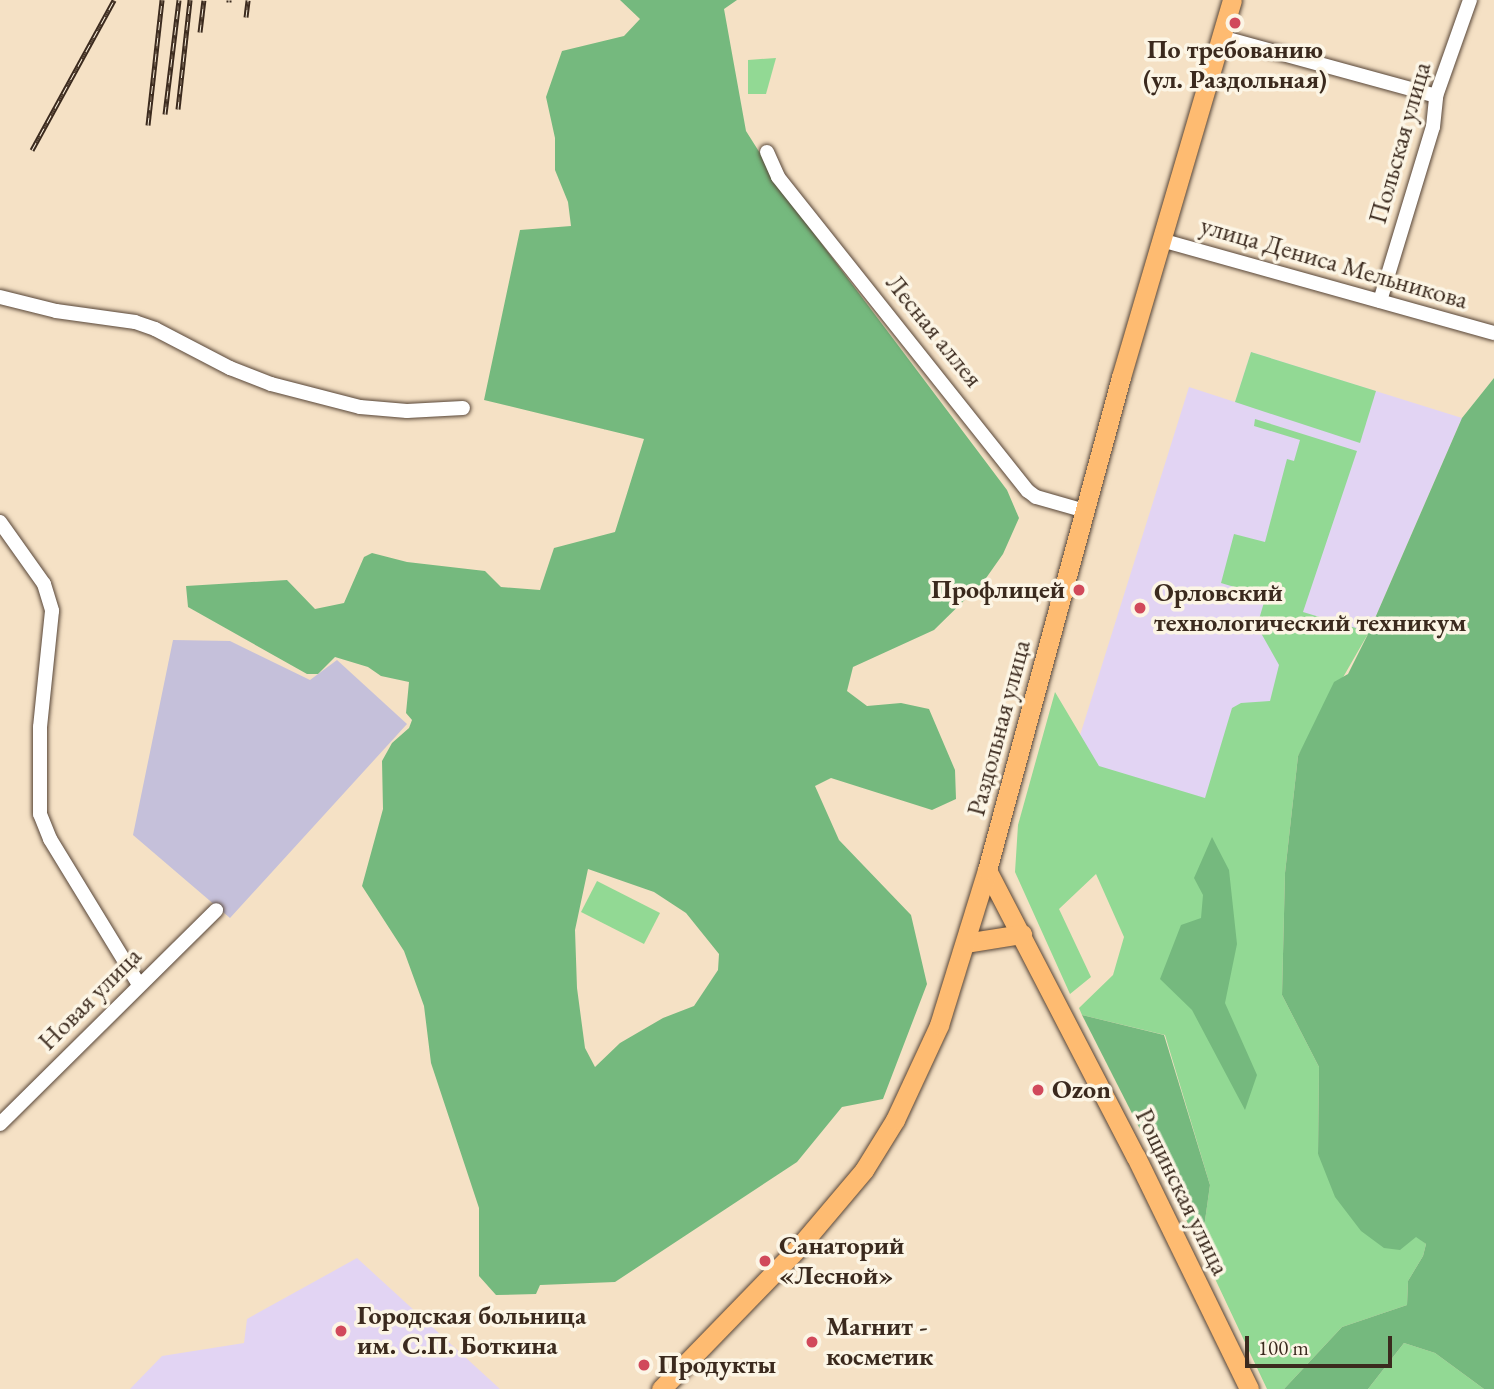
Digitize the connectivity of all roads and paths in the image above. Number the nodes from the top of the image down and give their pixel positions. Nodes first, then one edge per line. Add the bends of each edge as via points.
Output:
1 (1232, 0) edge
2 (1470, 0) edge
3 (1221, 37) junction
4 (1436, 96) junction
5 (767, 152) dead end
6 (1161, 240) junction
7 (0, 297) edge
8 (1380, 301) junction
9 (1494, 333) edge
10 (463, 408) dead end
11 (1085, 511) junction
12 (0, 522) edge
13 (987, 870) junction
14 (216, 910) dead end
15 (1022, 934) junction
16 (965, 943) junction
17 (139, 985) junction
18 (0, 1124) edge
19 (661, 1389) edge
20 (1249, 1389) edge

1 - 3 main road, Раздольная улица
2 - 4 street, Польская улица
3 - 4 street
3 - 6 main road, Раздольная улица
4 - 8 street, Польская улица via 1433,127
5 - 11 street, Лесная аллея via 778,177 1028,491
6 - 8 street, улица Дениса Мельникова
6 - 11 main road, Раздольная улица
7 - 10 street via 155,329 230,368 360,407
8 - 9 street, улица Дениса Мельникова
11 - 13 main road, Раздольная улица
12 - 17 street via 44,584 52,611 40,727 40,814 50,839
13 - 15 main road, Рощинская улица
13 - 16 main road, Раздольная улица
14 - 17 street, Новая улица
15 - 16 main road
15 - 20 main road, Рощинская улица
16 - 19 main road, Раздольная улица via 939,1025 895,1120 864,1170 799,1247
17 - 18 street, Новая улица

